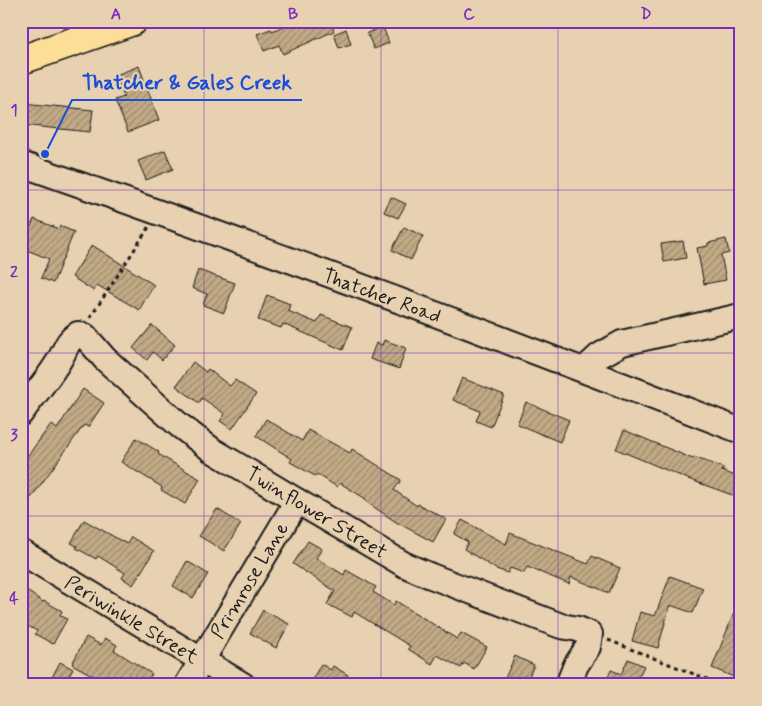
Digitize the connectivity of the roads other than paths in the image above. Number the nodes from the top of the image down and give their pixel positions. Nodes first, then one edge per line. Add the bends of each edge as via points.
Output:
1 (133, 21) edge
2 (21, 60) edge
3 (21, 164) edge
4 (741, 316) edge
5 (584, 370) junction
6 (21, 413) edge
7 (741, 431) edge
8 (297, 501) junction
9 (21, 552) edge
10 (202, 660) junction
11 (187, 685) edge
12 (243, 685) edge
13 (568, 685) edge

1 - 2 main road
3 - 5 street, Thatcher Road via 157,211
4 - 5 street via 622,343
5 - 7 street, Thatcher Road
6 - 8 street, Twinflower Street via 60,359 64,346 78,334 85,336 106,360 186,430 212,450
8 - 10 street, Primrose Lane
8 - 13 street, Twinflower Street via 430,576 590,634 588,647
9 - 10 street, Periwinkle Street
10 - 11 street, Primrose Lane
10 - 12 street, Periwinkle Street

